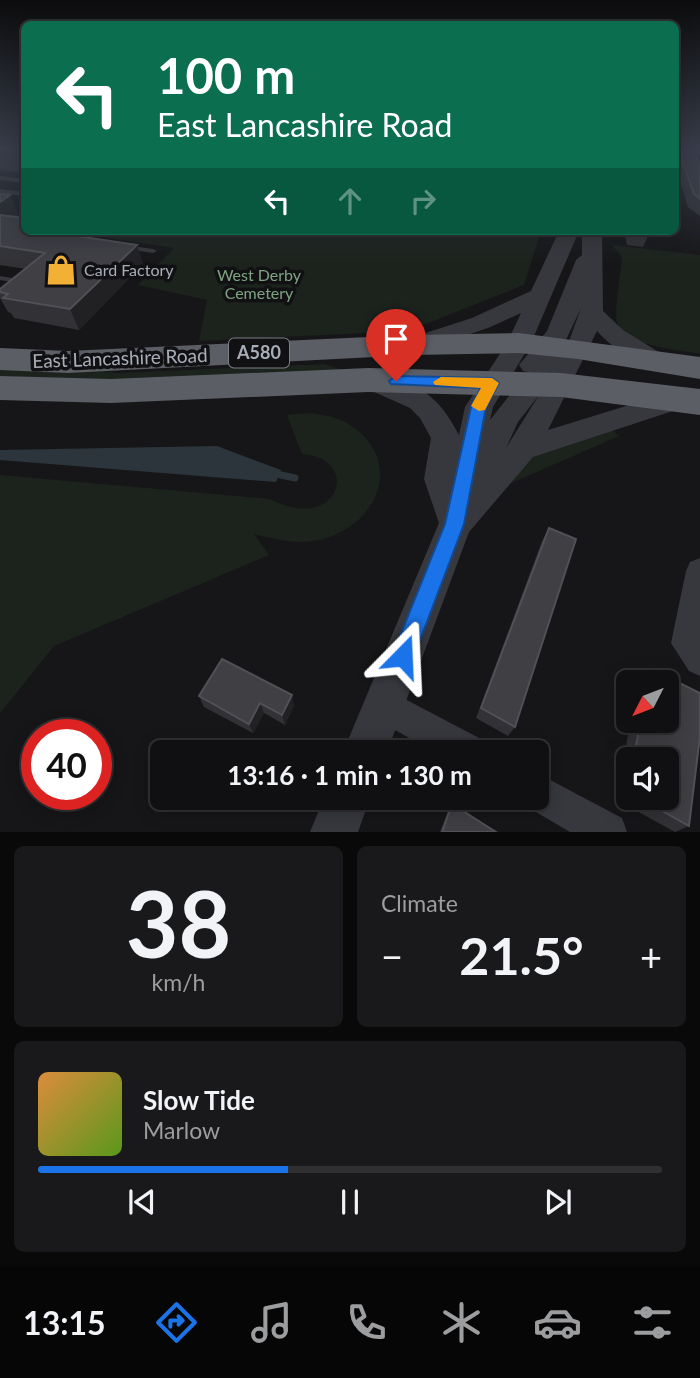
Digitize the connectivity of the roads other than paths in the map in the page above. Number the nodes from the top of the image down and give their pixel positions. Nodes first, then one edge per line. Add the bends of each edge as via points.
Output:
1 (0, 191) edge
2 (21, 194) edge
3 (567, 235) edge
4 (592, 236) edge
5 (116, 246) edge
6 (153, 251) dead end
7 (0, 278) edge
8 (20, 289) edge
9 (543, 295) junction
10 (592, 313) junction
11 (413, 345) junction
12 (0, 359) edge
13 (653, 360) junction
14 (68, 362) junction
15 (539, 365) junction
16 (700, 368) edge
17 (369, 380) junction
18 (0, 388) edge
19 (693, 395) edge
20 (523, 449) junction
21 (455, 524) junction
22 (700, 571) edge
23 (700, 660) edge
24 (384, 705) junction
25 (370, 740) edge
26 (447, 740) edge
27 (549, 799) edge
28 (342, 810) edge
29 (334, 832) edge
30 (608, 832) edge

1 - 2 lane
3 - 9 street
4 - 10 street
4 - 15 street via 560,327
5 - 6 lane
7 - 8 lane via 28,283
9 - 11 street via 481,323
9 - 15 street
10 - 13 street via 614,335
10 - 15 street
11 - 14 highway, East Lancashire Road / A580
11 - 15 highway, East Lancashire Road / A580
12 - 14 highway, East Lancashire Road / A580
13 - 15 highway, East Lancashire Road / A580
13 - 16 highway, East Lancashire Road / A580
14 - 15 highway via 134,370 328,361
15 - 17 highway, East Lancashire Road / A580
15 - 19 highway, East Lancashire Road / A580
15 - 20 street
15 - 21 street via 503,422
15 - 21 street via 479,407
17 - 18 highway, East Lancashire Road / A580 via 111,391
17 - 21 street via 406,393 430,411 446,438 440,479
19 - 20 street
20 - 21 street
21 - 24 street
22 - 23 street via 688,643
24 - 25 street
24 - 26 street
27 - 30 street
28 - 29 street

